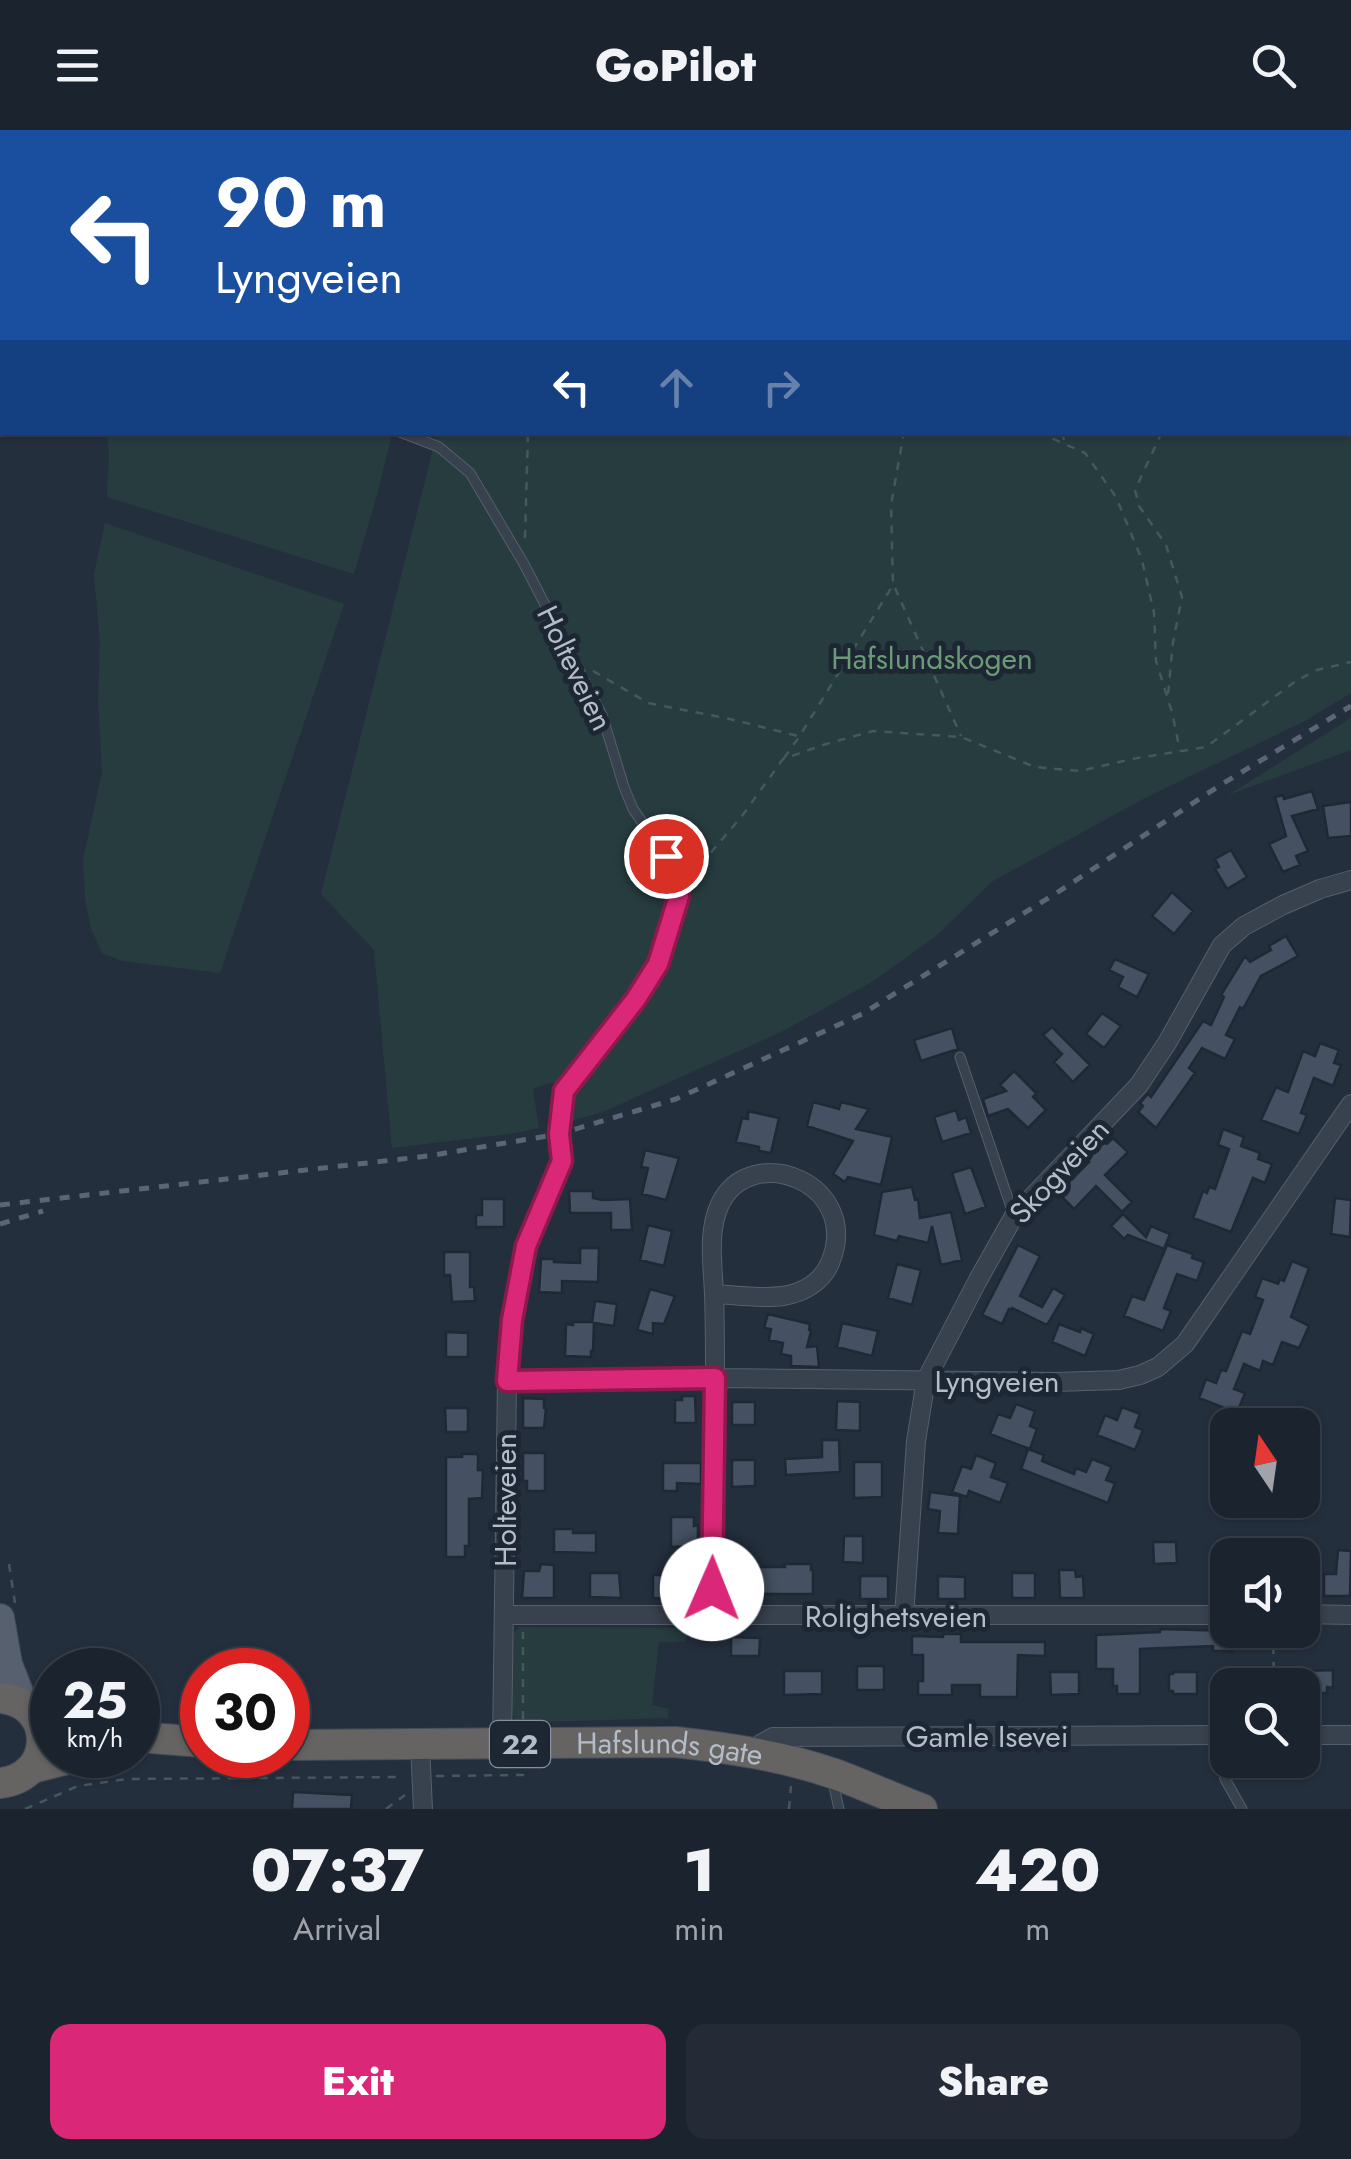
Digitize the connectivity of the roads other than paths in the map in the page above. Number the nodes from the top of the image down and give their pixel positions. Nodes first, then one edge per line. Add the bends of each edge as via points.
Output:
1 (408, 435) edge
2 (1351, 880) edge
3 (679, 896) joint
4 (960, 1057) dead end
5 (1351, 1104) edge
6 (1014, 1216) junction
7 (714, 1294) junction
8 (715, 1378) junction
9 (926, 1380) junction
10 (507, 1381) junction
11 (1320, 1614) edge
12 (514, 1615) junction
13 (1210, 1615) edge
14 (1351, 1615) edge
15 (712, 1616) junction
16 (904, 1616) junction
17 (0, 1618) edge
18 (29, 1712) edge
19 (1320, 1735) edge
20 (1351, 1735) edge
21 (1210, 1736) edge
22 (516, 1743) junction
23 (420, 1745) junction
24 (763, 1745) junction
25 (310, 1746) edge
26 (833, 1774) junction
27 (1224, 1778) edge
28 (11, 1784) edge
29 (423, 1809) edge
30 (840, 1809) edge
31 (922, 1809) edge
32 (1242, 1809) edge

1 - 3 lane, Holteveien via 439,447 470,473 524,564 602,715 624,787 666,856
2 - 6 street, Skogveien via 1283,905 1227,940 1139,1086
3 - 10 street, Holteveien via 658,964 564,1091 562,1161 526,1246
4 - 6 lane
5 - 9 street, Lyngveien via 1166,1362 1120,1380
6 - 9 street, Skogveien
7 - 7 street via 713,1229 733,1188 775,1174 816,1190 837,1233 822,1276 784,1296
7 - 8 street
8 - 9 street, Lyngveien
8 - 10 street, Lyngveien
8 - 15 street
9 - 16 street, Skogveien
10 - 12 street, Holteveien
11 - 14 street
12 - 15 street, Rolighetsveien
12 - 22 street, Holteveien
13 - 16 street, Rolighetsveien
15 - 16 street, Rolighetsveien
17 - 18 main road via 8,1664
18 - 28 highway via 42,1746
19 - 20 street
21 - 24 street, Gamle Isevei
22 - 23 highway, Hafslunds gate / 22
22 - 24 highway, Hafslunds gate / 22
23 - 25 highway, Hafslunds gate / 22
23 - 29 street via 416,1776
24 - 26 highway, Hafslunds gate / 22
26 - 30 lane
26 - 31 highway, Hafslunds gate / 22
27 - 32 lane

